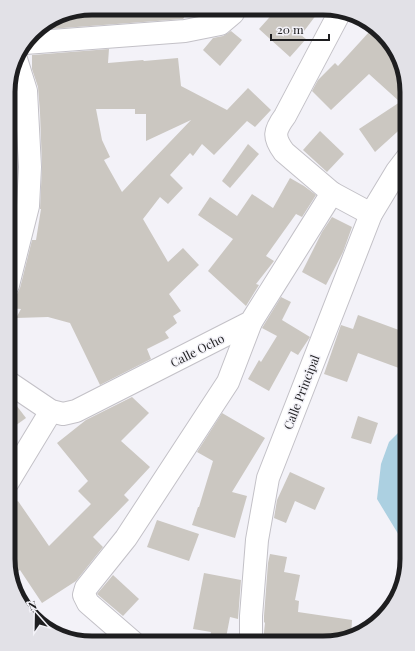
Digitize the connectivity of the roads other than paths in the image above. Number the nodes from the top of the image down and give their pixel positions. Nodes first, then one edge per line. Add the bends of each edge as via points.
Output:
1 (231, 15) edge
2 (337, 17) edge
3 (34, 42) edge
4 (19, 68) edge
5 (400, 167) edge
6 (332, 193) junction
7 (371, 214) junction
8 (15, 257) edge
9 (251, 322) junction
10 (15, 387) edge
11 (51, 411) junction
12 (15, 470) edge
13 (126, 636) edge
14 (251, 636) edge

1 - 3 street via 220,24 185,31
2 - 6 street via 278,126 276,136 284,152
4 - 8 street via 26,91 30,167 28,206
5 - 7 street, Calle Principal
6 - 7 street
6 - 9 street
7 - 14 street, Calle Principal via 268,478 257,540
9 - 11 street, Calle Ocho via 76,411 63,414
9 - 13 street via 228,382 126,538 86,588 84,595 88,603
10 - 11 street
11 - 12 street

